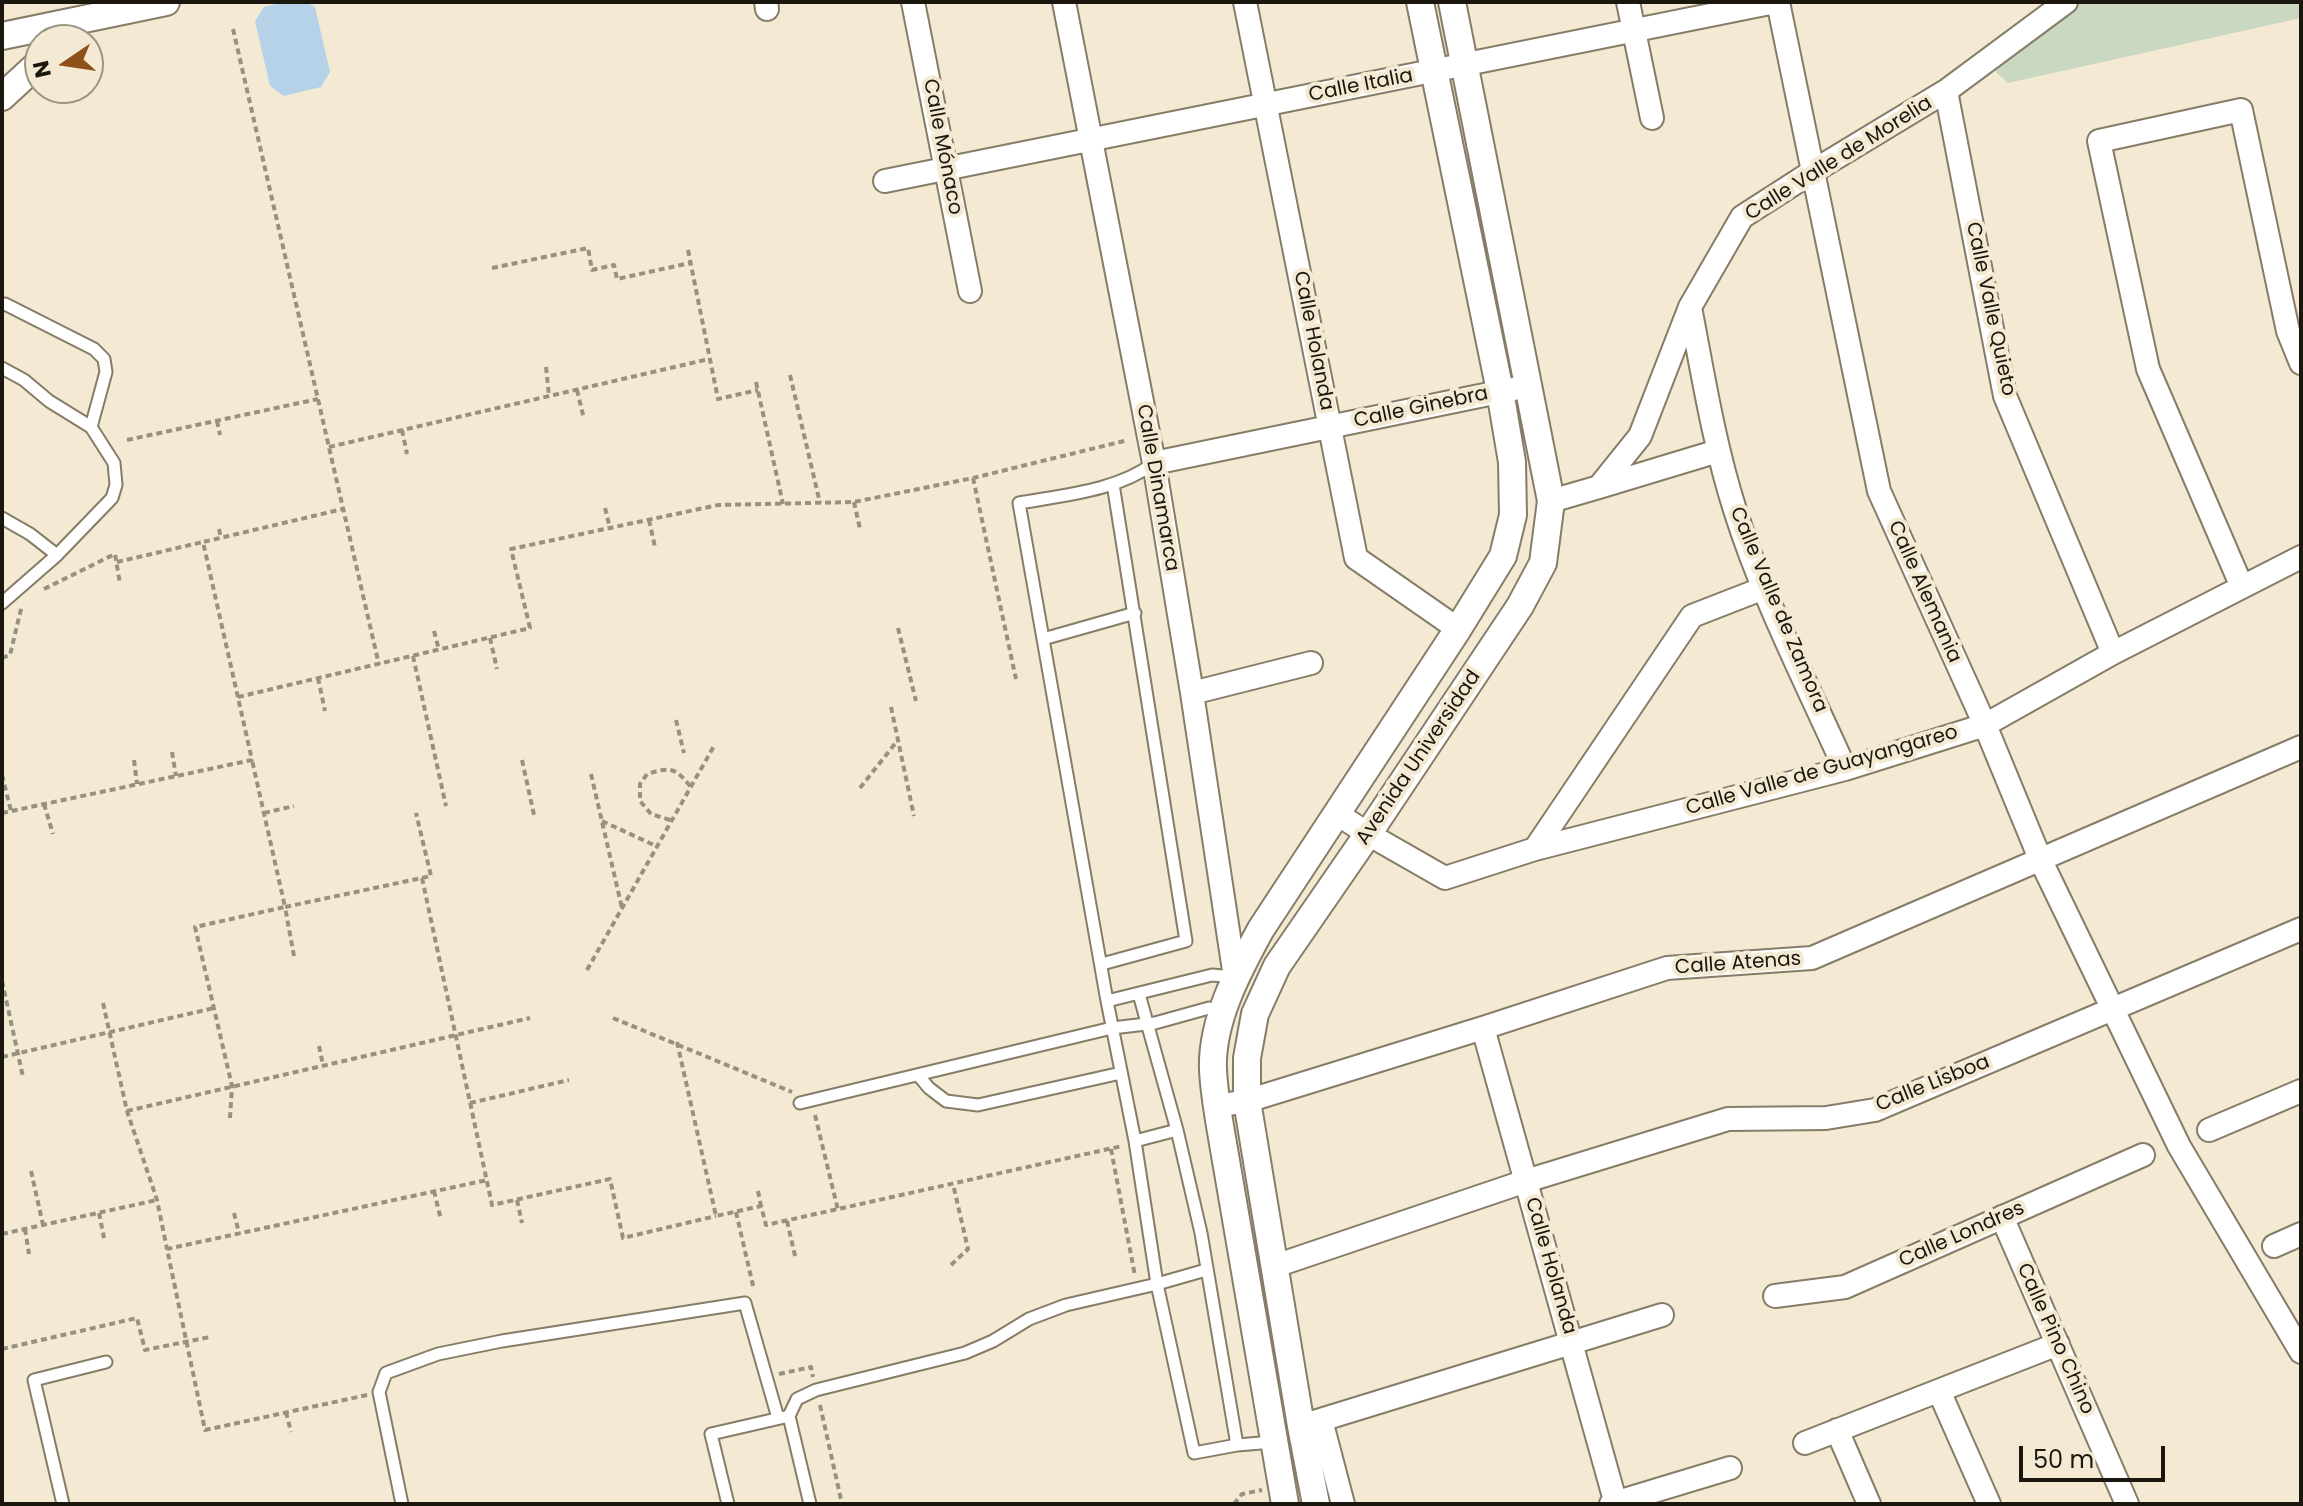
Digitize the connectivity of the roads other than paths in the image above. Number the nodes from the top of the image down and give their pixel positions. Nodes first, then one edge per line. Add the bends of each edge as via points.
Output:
1 (166, 2) edge
2 (913, 2) edge
3 (1064, 2) edge
4 (1245, 2) edge
5 (1420, 2) edge
6 (1452, 2) edge
7 (1628, 2) edge
8 (1776, 2) edge
9 (2066, 2) edge
10 (90, 24) edge
11 (1633, 31) junction
12 (24, 34) edge
13 (2, 36) edge
14 (1465, 64) junction
15 (1434, 71) junction
16 (24, 77) edge
17 (1946, 91) junction
18 (2, 97) edge
19 (1267, 104) junction
20 (1652, 118) dead end
21 (1090, 140) junction
22 (946, 169) junction
23 (1812, 172) junction
24 (885, 181) dead end
25 (970, 291) dead end
26 (2, 304) edge
27 (1690, 307) junction
28 (2301, 363) edge
29 (2, 368) edge
30 (1528, 386) junction
31 (1500, 391) junction
32 (91, 427) junction
33 (1329, 427) junction
34 (1718, 451) junction
35 (1154, 463) junction
36 (1113, 484) junction
37 (1599, 487) junction
38 (1551, 501) junction
39 (2, 518) edge
40 (57, 555) junction
41 (2301, 557) edge
42 (2242, 587) junction
43 (1764, 588) junction
44 (2, 603) edge
45 (1135, 613) junction
46 (1458, 629) junction
47 (1043, 639) junction
48 (2113, 653) junction
49 (1311, 663) dead end
50 (1192, 693) junction
51 (1985, 725) junction
52 (2301, 747) edge
53 (1845, 769) junction
54 (1336, 813) junction
55 (1368, 834) junction
56 (1535, 849) junction
57 (2041, 861) junction
58 (2301, 929) edge
59 (1102, 964) junction
60 (1235, 977) junction
61 (1139, 994) junction
62 (1107, 1001) junction
63 (2114, 1008) junction
64 (1222, 1012) junction
65 (1147, 1023) junction
66 (1112, 1028) junction
67 (1483, 1028) junction
68 (1121, 1073) junction
69 (918, 1075) junction
70 (2301, 1091) edge
71 (1247, 1101) junction
72 (806, 1102) road end
73 (1217, 1106) junction
74 (1177, 1130) junction
75 (2209, 1130) dead end
76 (1135, 1141) junction
77 (2143, 1155) dead end
78 (1526, 1181) junction
79 (2002, 1217) junction
80 (2301, 1234) edge
81 (2274, 1246) dead end
82 (1275, 1266) junction
83 (1206, 1270) junction
84 (1157, 1284) junction
85 (1775, 1296) dead end
86 (1662, 1315) dead end
87 (1572, 1343) junction
88 (2058, 1344) junction
89 (2301, 1352) edge
90 (106, 1362) dead end
91 (1939, 1391) junction
92 (784, 1417) junction
93 (1311, 1423) junction
94 (1837, 1430) junction
95 (1274, 1442) junction
96 (1805, 1443) dead end
97 (1237, 1445) junction
98 (1730, 1468) dead end
99 (63, 1504) edge
100 (402, 1504) edge
101 (728, 1504) edge
102 (810, 1504) edge
103 (1285, 1504) edge
104 (1316, 1504) edge
105 (1343, 1504) edge
106 (1614, 1504) edge
107 (1869, 1504) edge
108 (1989, 1504) edge
109 (2127, 1504) edge

1 - 10 street
2 - 22 street, Calle Mónaco
3 - 21 street, Calle Dinamarca
4 - 19 street, Calle Holanda
5 - 15 street, Avenida Universidad
6 - 14 street, Avenida Universidad
7 - 11 street
8 - 11 street, Calle Italia
8 - 23 street, Calle Alemania
9 - 17 street, Calle Valle de Morelia
11 - 14 street, Calle Italia
11 - 20 street
12 - 13 street
14 - 15 street, Calle Italia
14 - 30 street, Avenida Universidad
15 - 19 street, Calle Italia
15 - 31 street, Avenida Universidad
16 - 18 street
17 - 23 street, Calle Valle de Morelia
17 - 48 street, Calle Valle Quieto via 2005,396
19 - 21 street, Calle Italia
19 - 33 street, Calle Holanda
21 - 22 street, Calle Italia
21 - 35 street, Calle Dinamarca
22 - 24 street, Calle Italia
22 - 25 street, Calle Mónaco
23 - 27 street, Calle Valle de Morelia via 1742,217
23 - 51 street, Calle Alemania via 1879,491
26 - 32 lane via 94,349 104,359 106,372
27 - 34 street, Calle Valle de Zamora
27 - 37 street, Calle Valle de Morelia via 1640,436
28 - 42 street via 2288,331 2241,110 2099,141 2148,369
29 - 32 lane
30 - 31 street, Calle Ginebra
30 - 38 street, Avenida Universidad
31 - 33 street, Calle Ginebra
31 - 46 street, Avenida Universidad via 1512,462 1513,515 1503,556
32 - 40 lane via 114,463 116,485 112,498
33 - 35 street, Calle Ginebra
33 - 46 street, Calle Holanda via 1356,558
34 - 37 street
34 - 43 street, Calle Valle de Zamora
35 - 36 lane
35 - 50 street, Calle Dinamarca
36 - 45 lane
36 - 47 lane via 1019,503
37 - 38 street
38 - 55 street, Avenida Universidad via 1543,563 1520,606
39 - 40 lane
40 - 44 lane
41 - 42 street, Calle Valle de Guayangareo
42 - 48 street, Calle Valle de Guayangareo
43 - 53 street, Calle Valle de Zamora
43 - 56 street via 1692,616
45 - 47 lane
45 - 59 lane via 1186,941
46 - 54 street, Avenida Universidad
47 - 59 lane
48 - 51 street, Calle Valle de Guayangareo
49 - 50 street
50 - 60 street, Calle Dinamarca
51 - 53 street, Calle Valle de Guayangareo
51 - 57 street, Calle Alemania
52 - 57 street, Calle Atenas
53 - 56 street, Calle Valle de Guayangareo
54 - 55 street, Calle Valle de Guayangareo
54 - 60 street, Avenida Universidad
55 - 56 street, Calle Valle de Guayangareo via 1445,878
55 - 71 street, Avenida Universidad via 1277,966 1255,1014
57 - 63 street, Calle Alemania
57 - 67 street, Calle Atenas via 1812,958 1667,968
58 - 63 street, Calle Lisboa
59 - 62 lane
60 - 61 lane via 1212,975
60 - 64 street, Avenida Universidad
61 - 62 lane
61 - 65 lane
62 - 66 lane
63 - 78 street, Calle Lisboa via 1875,1110 1826,1118 1728,1119
63 - 89 street, Calle Alemania via 2179,1146
64 - 65 lane via 1209,1008
64 - 73 street, Avenida Universidad via 1213,1067
65 - 66 lane
65 - 74 lane
66 - 68 lane
66 - 69 lane
67 - 71 street, Calle Atenas
67 - 78 street, Calle Holanda
68 - 69 lane via 978,1105 946,1101
68 - 76 lane
69 - 72 lane
70 - 75 street
71 - 73 street, Calle Atenas
71 - 82 street, Avenida Universidad
73 - 95 street, Avenida Universidad
74 - 76 lane
74 - 83 lane
76 - 84 lane
77 - 79 street, Calle Londres
78 - 82 street, Calle Lisboa
78 - 87 street, Calle Holanda
79 - 85 street, Calle Londres via 1845,1287
79 - 88 street, Calle Pino Chino
80 - 81 street
82 - 93 street, Avenida Universidad
83 - 84 lane
83 - 97 lane
84 - 92 lane via 1066,1305 965,1353 816,1390 797,1399
84 - 97 lane via 1194,1453
86 - 87 street
87 - 93 street
87 - 106 street, Calle Holanda
88 - 91 street
88 - 109 street, Calle Pino Chino
90 - 99 lane via 34,1380
91 - 94 street
91 - 108 street
92 - 100 lane via 745,1303 438,1354 386,1373 379,1392
92 - 101 lane via 711,1434
92 - 102 lane
93 - 104 street, Avenida Universidad
93 - 105 street, Avenida Universidad
94 - 96 street
94 - 107 street
95 - 97 lane
95 - 103 street, Avenida Universidad
98 - 106 street

